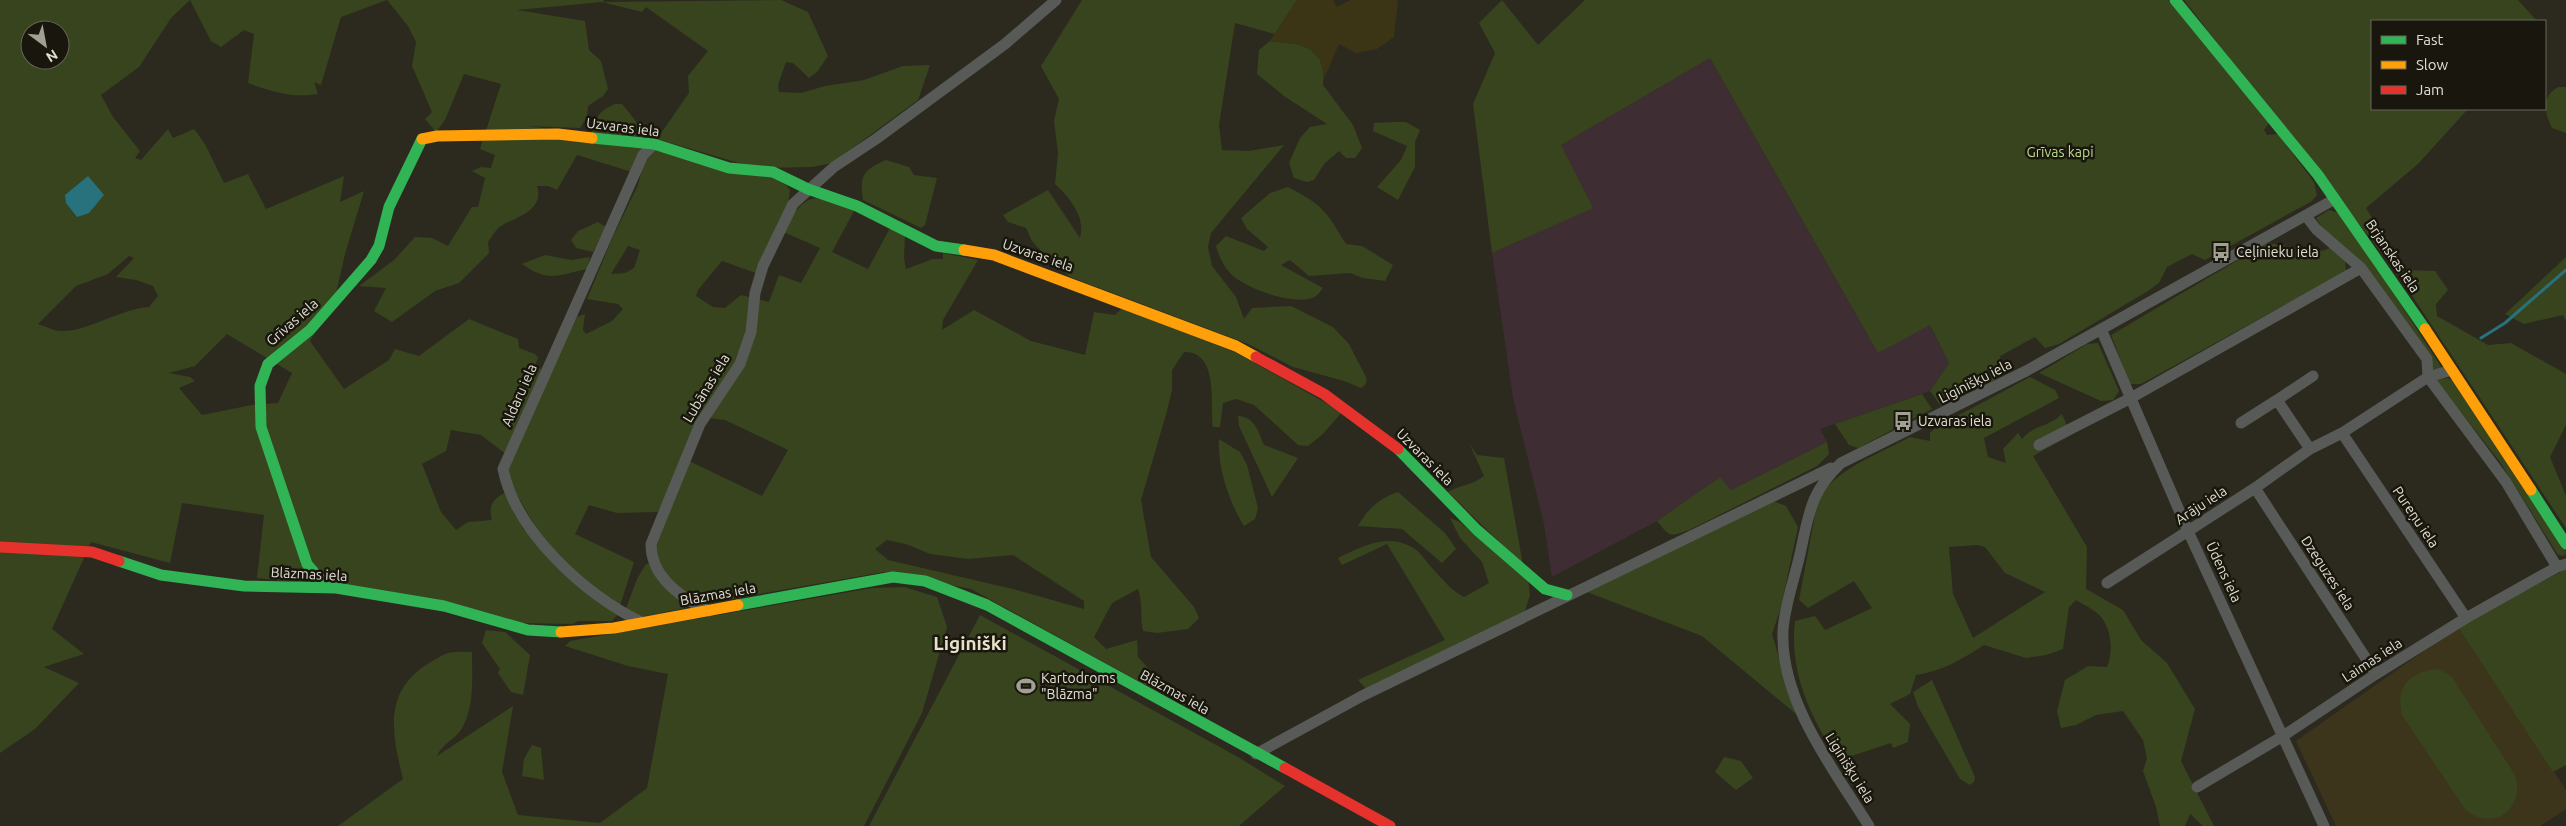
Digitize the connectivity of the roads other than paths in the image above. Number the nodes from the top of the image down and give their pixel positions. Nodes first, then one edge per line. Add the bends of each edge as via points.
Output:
1 (1056, 0) edge
2 (2175, 0) edge
3 (421, 139) joint
4 (654, 144) junction
5 (808, 189) junction
6 (2335, 199) junction
7 (2306, 216) junction
8 (2361, 268) junction
9 (2101, 329) junction
10 (2452, 370) junction
11 (2313, 376) dead end
12 (2428, 376) junction
13 (2129, 399) junction
14 (2277, 400) junction
15 (2241, 423) dead end
16 (2342, 433) junction
17 (2039, 445) dead end
18 (2310, 450) junction
19 (1841, 463) junction
20 (2255, 488) junction
21 (2188, 531) junction
22 (2566, 544) edge
23 (0, 547) edge
24 (2561, 566) edge
25 (2107, 583) dead end
26 (336, 588) junction
27 (1567, 595) junction
28 (709, 611) junction
29 (2466, 618) junction
30 (640, 622) junction
31 (2376, 674) junction
32 (2283, 736) junction
33 (1256, 754) junction
34 (2197, 787) dead end
35 (1390, 826) edge
36 (1869, 826) edge
37 (2324, 826) edge

1 - 5 street, Lubānas iela via 1005,44
2 - 6 street, Brjanskas iela via 2278,124
3 - 4 street, Uzvaras iela via 558,134
3 - 26 street, Grīvas iela via 389,207 379,246 371,260 310,330 268,364 260,386 261,427 298,542 307,564 320,579
4 - 5 street, Uzvaras iela via 729,168 773,172
4 - 30 street, Aldaru iela via 643,155 503,469 506,485 524,516 572,576 614,608
5 - 27 street, Uzvaras iela via 857,206 936,246 994,255 1040,271 1236,346 1277,367 1324,394 1382,435 1477,530 1545,589
5 - 28 street, Lubānas iela via 793,204 777,232 755,293 751,332 740,364 700,424 651,544 651,558 664,578 690,602
6 - 7 street, Liginišķu iela
6 - 10 street, Brjanskas iela
7 - 8 street via 2316,229
7 - 9 street, Liginišķu iela
8 - 12 street via 2427,359
8 - 13 street
9 - 13 street, Ūdens iela
9 - 19 street, Liginišķu iela via 2026,371
10 - 12 street, Arāju iela
10 - 22 street, Brjanskas iela
11 - 14 street
12 - 16 street, Arāju iela
12 - 24 street via 2506,482
13 - 17 street
13 - 21 street, Ūdens iela
14 - 15 street
14 - 18 street
16 - 18 street, Arāju iela
16 - 29 street, Pureņu iela
18 - 20 street, Arāju iela
19 - 27 street
19 - 36 street, Liginišķu iela via 1817,490 1809,513 1783,631 1794,694 1811,734
20 - 21 street, Arāju iela
20 - 31 street, Dzeguzes iela
21 - 25 street, Arāju iela
21 - 32 street, Ūdens iela
23 - 26 street, Blāzmas iela via 92,552 161,575 244,586
24 - 29 street, Laimas iela
26 - 30 street, Blāzmas iela via 444,606 528,630 576,631
27 - 33 street via 1362,696
28 - 30 street, Blāzmas iela
28 - 33 street, Blāzmas iela via 893,577 924,581 987,605
29 - 31 street, Laimas iela
31 - 32 street, Laimas iela
32 - 34 street, Laimas iela
32 - 37 street, Ūdens iela
33 - 35 street, Blāzmas iela

